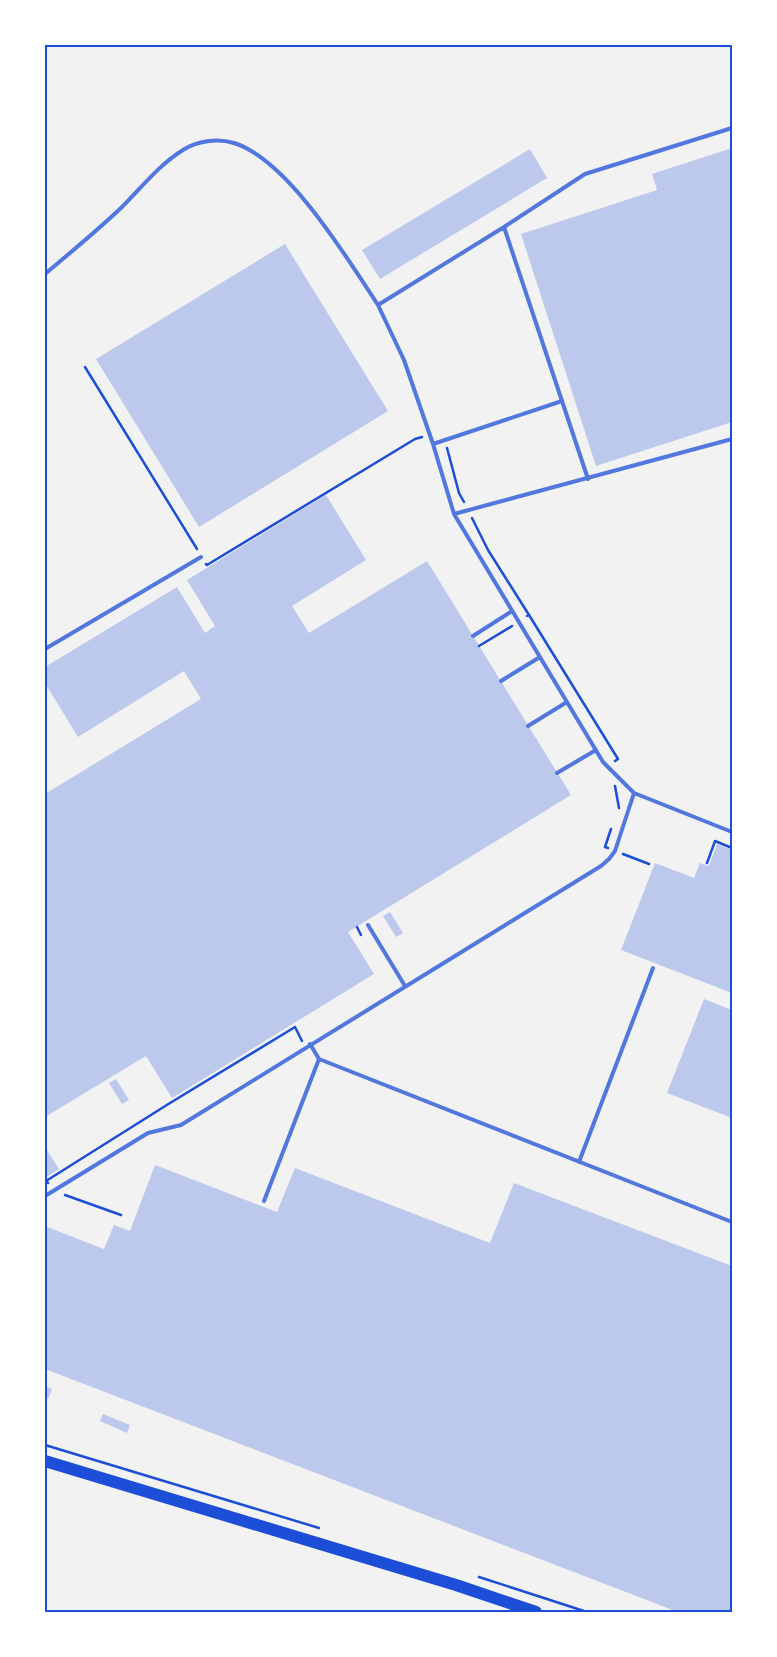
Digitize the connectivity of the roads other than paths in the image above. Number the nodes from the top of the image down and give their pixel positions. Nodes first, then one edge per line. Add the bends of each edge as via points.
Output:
1 (732, 128) edge
2 (504, 227) junction
3 (45, 274) edge
4 (378, 305) junction
5 (562, 401) junction
6 (732, 439) edge
7 (433, 444) junction
8 (588, 479) junction
9 (454, 514) junction
10 (201, 557) road end
11 (512, 611) junction
12 (473, 636) dead end
13 (45, 649) edge
14 (540, 657) junction
15 (501, 681) dead end
16 (567, 702) junction
17 (528, 726) dead end
18 (596, 750) junction
19 (557, 773) dead end
20 (634, 793) junction
21 (732, 832) edge
22 (368, 925) dead end
23 (653, 968) dead end
24 (405, 986) junction
25 (308, 1045) junction
26 (319, 1059) junction
27 (579, 1162) junction
28 (45, 1196) edge
29 (264, 1201) dead end
30 (732, 1222) edge
31 (45, 1461) edge
32 (536, 1612) edge

1 - 2 lane via 585,174
2 - 4 lane
2 - 5 lane
3 - 4 lane via 121,208 169,160 200,143 218,141 247,149 279,174 327,228
4 - 7 lane via 404,360
5 - 7 lane
5 - 8 lane
6 - 8 lane
7 - 9 lane
8 - 9 lane
9 - 11 lane
10 - 13 lane
11 - 12 lane
11 - 14 lane
14 - 15 lane
14 - 16 lane
16 - 17 lane
16 - 18 lane
18 - 19 lane
18 - 20 lane via 603,762
20 - 21 lane
20 - 24 lane via 615,851 601,866
22 - 24 lane
23 - 27 lane
24 - 25 lane
25 - 26 lane
25 - 28 lane via 181,1125 148,1133
26 - 27 lane
26 - 29 lane
27 - 30 lane
31 - 32 main road

